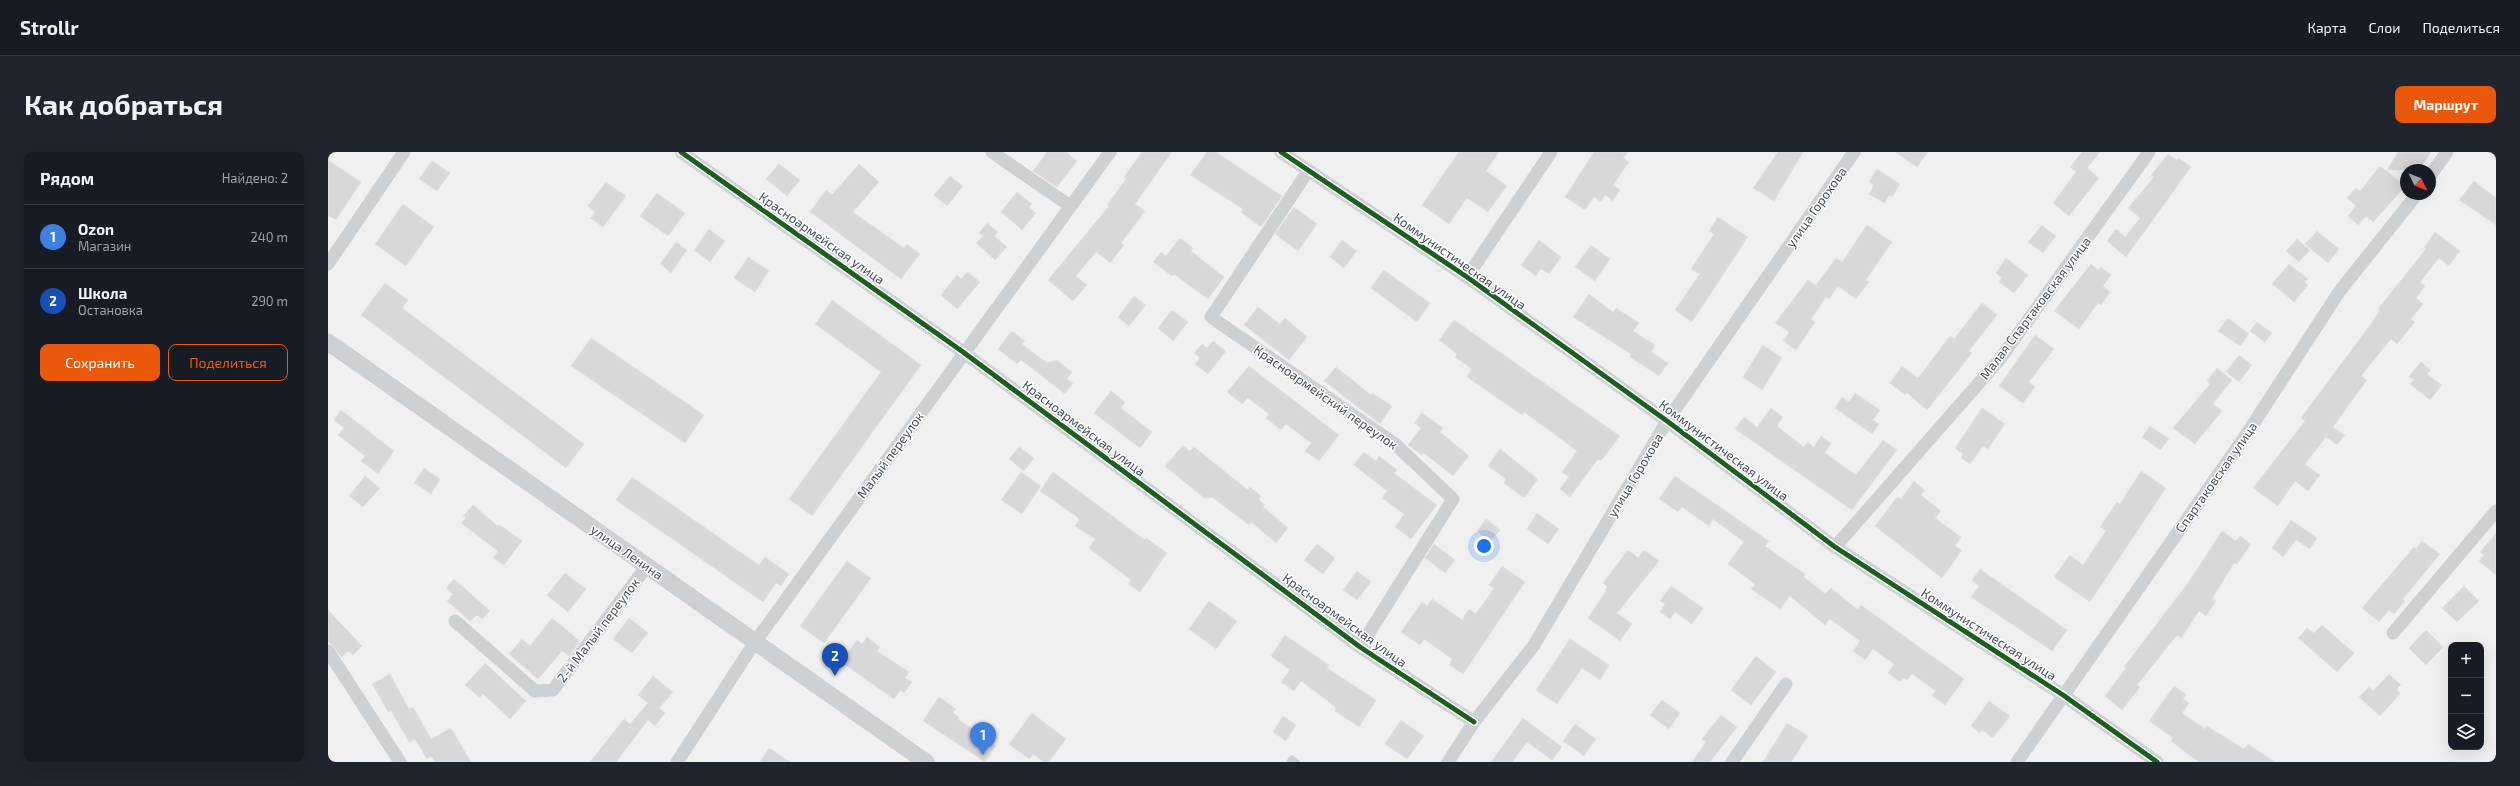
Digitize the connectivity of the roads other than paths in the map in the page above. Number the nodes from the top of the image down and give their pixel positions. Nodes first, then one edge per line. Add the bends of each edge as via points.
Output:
1 (404, 152) edge
2 (681, 152) edge
3 (992, 152) edge
4 (1110, 152) edge
5 (1281, 152) edge
6 (1551, 152) edge
7 (1854, 152) edge
8 (2149, 152) edge
9 (2447, 152) edge
10 (2436, 168) edge
11 (1308, 171) junction
12 (2412, 200) edge
13 (1070, 206) junction
14 (328, 264) edge
15 (1467, 277) junction
16 (328, 342) edge
17 (963, 352) junction
18 (1667, 421) junction
19 (2496, 511) edge
20 (1835, 547) junction
21 (647, 566) junction
22 (455, 621) dead end
23 (2393, 633) dead end
24 (755, 642) junction
25 (1360, 647) junction
26 (328, 651) edge
27 (1786, 684) dead end
28 (2063, 695) junction
29 (1474, 722) junction
30 (400, 762) edge
31 (677, 762) edge
32 (926, 762) edge
33 (1290, 762) edge
34 (1296, 762) edge
35 (1448, 762) edge
36 (1732, 762) edge
37 (2017, 762) edge
38 (2157, 762) edge

1 - 14 street
2 - 17 street, Красноармейская улица
3 - 13 street
4 - 13 street, Малый переулок
5 - 11 street, Коммунистическая улица
6 - 15 street
7 - 18 street, улица Горохова
8 - 20 street, Малая Спартаковская улица via 2000,359
9 - 10 street
11 - 15 street, Коммунистическая улица
11 - 25 street, Красноармейский переулок via 1211,317 1395,444 1453,499
12 - 28 street, Спартаковская улица via 2339,292 2248,432
13 - 17 street, Малый переулок
15 - 18 street, Коммунистическая улица
16 - 21 street, улица Ленина
17 - 24 street, Малый переулок
17 - 25 street, Красноармейская улица
18 - 20 street, Коммунистическая улица
18 - 29 street, улица Горохова via 1534,645
19 - 23 street
20 - 28 street, Коммунистическая улица
21 - 22 street, 2-й Малый переулок via 553,690 535,691
21 - 24 street, улица Ленина
24 - 31 street, Малый переулок
24 - 32 street, улица Ленина
25 - 29 street, Красноармейская улица
26 - 30 street
27 - 36 street
28 - 37 street, Спартаковская улица
28 - 38 street, Коммунистическая улица
29 - 35 street, улица Горохова
33 - 34 lane via 1292,759

